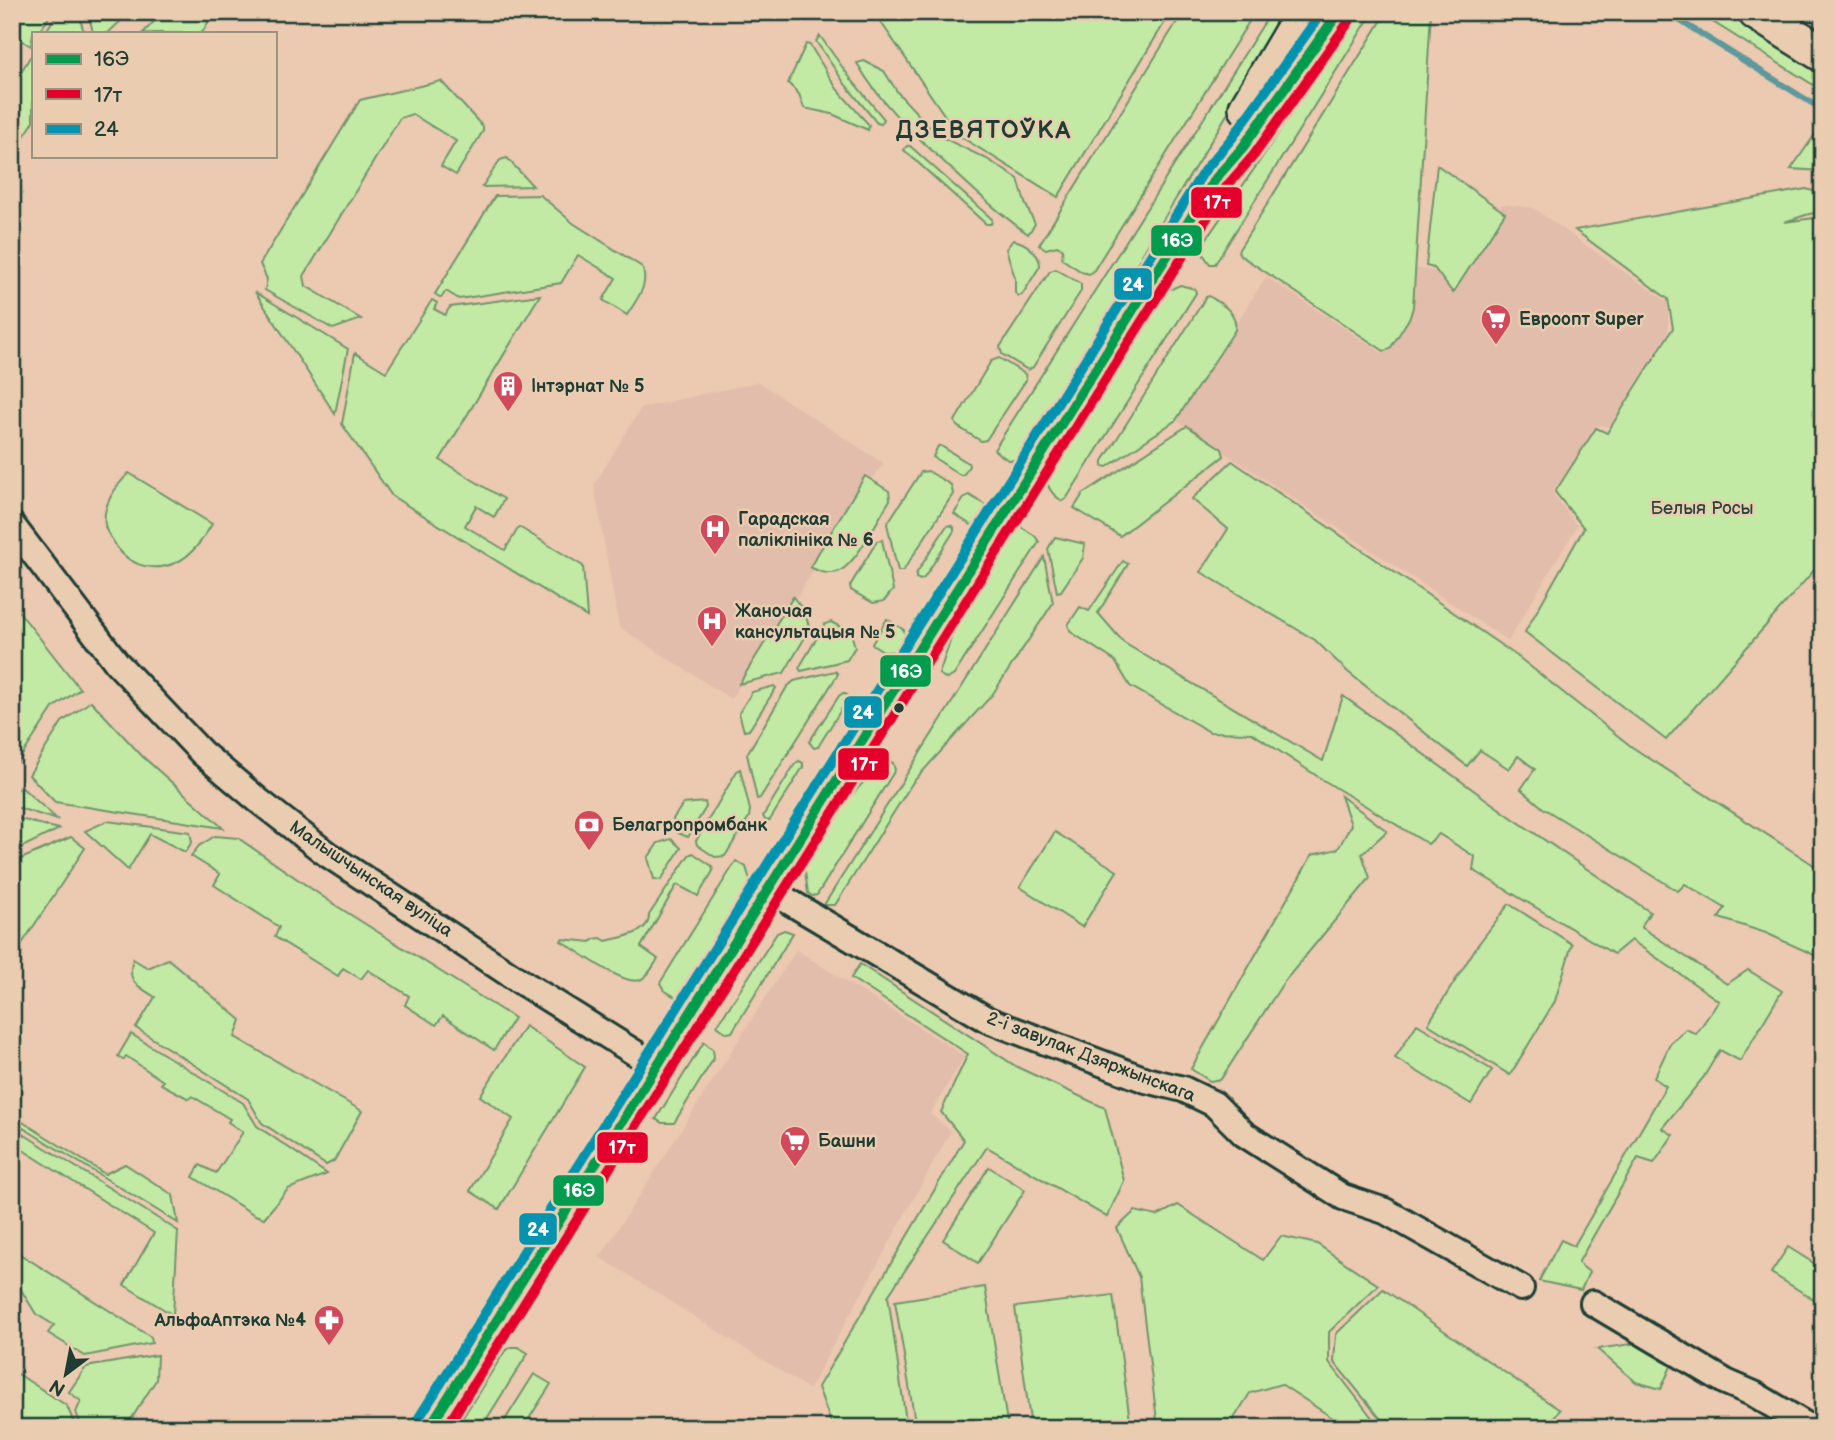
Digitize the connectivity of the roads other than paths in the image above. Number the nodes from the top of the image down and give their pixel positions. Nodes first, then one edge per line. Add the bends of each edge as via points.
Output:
1 (1304, 12) edge
2 (1339, 12) edge
3 (1756, 12) edge
4 (1823, 54) edge
5 (1216, 178) junction
6 (12, 525) edge
7 (768, 889) junction
8 (656, 1066) junction
9 (1521, 1288) dead end
10 (1592, 1303) dead end
11 (429, 1428) edge
12 (1811, 1428) edge

1 - 5 street via 1230,136
2 - 5 street
3 - 4 street
5 - 7 street
6 - 8 street, Малышчынская вуліца via 117,663 202,753 240,785 327,853
7 - 8 street
7 - 9 street, 2-і завулак Дзяржынскага via 988,1020 1214,1104 1244,1133 1343,1197 1385,1210
8 - 11 street
10 - 12 street

